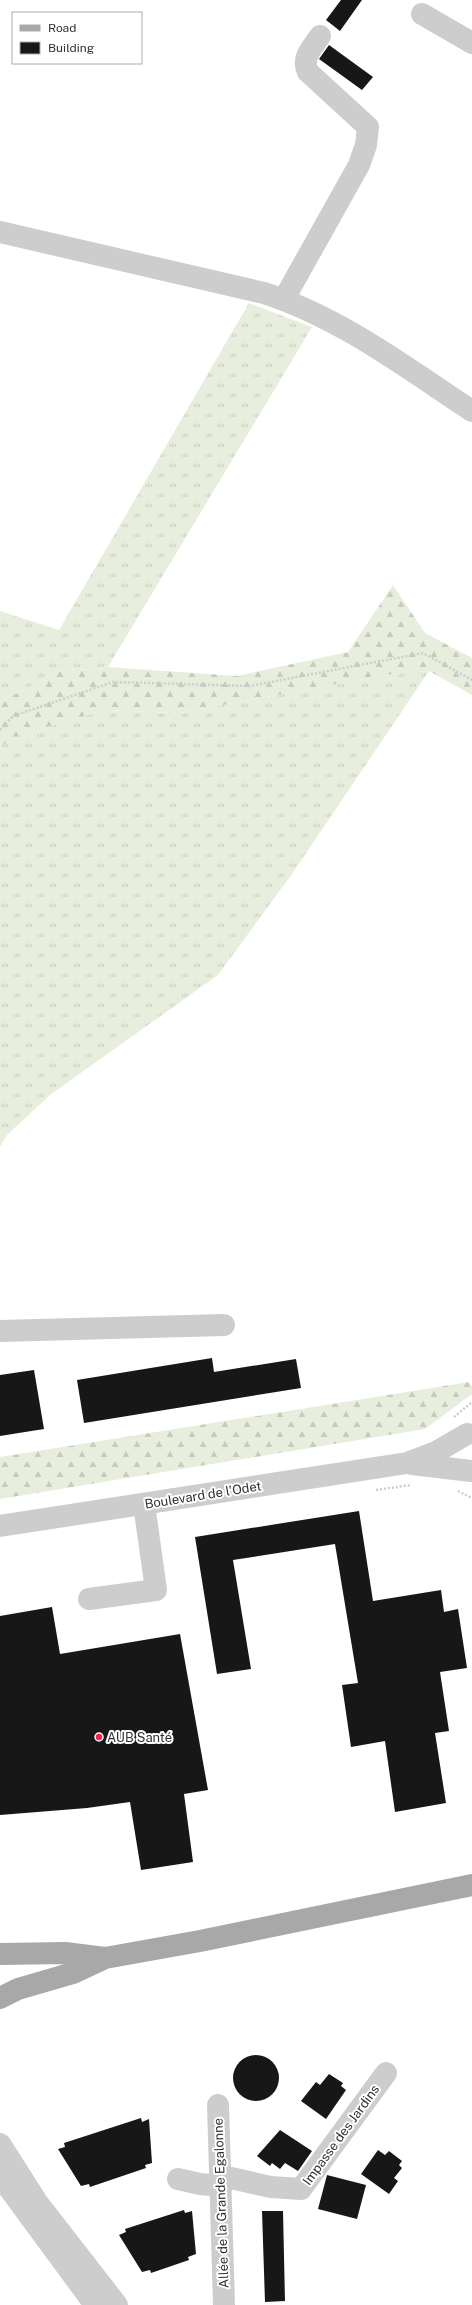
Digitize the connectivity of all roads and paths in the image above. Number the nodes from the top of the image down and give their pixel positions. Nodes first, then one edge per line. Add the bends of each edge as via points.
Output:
1 (422, 14) dead end
2 (320, 36) dead end
3 (472, 43) edge
4 (0, 232) edge
5 (284, 299) junction
6 (472, 411) edge
7 (472, 680) edge
8 (0, 730) edge
9 (224, 1325) dead end
10 (0, 1331) edge
11 (469, 1431) edge
12 (407, 1463) junction
13 (471, 1471) edge
14 (144, 1504) junction
15 (0, 1526) edge
16 (89, 1599) dead end
17 (472, 1885) edge
18 (0, 1954) edge
19 (105, 1958) junction
20 (0, 1998) edge
21 (386, 2073) dead end
22 (218, 2105) dead end
23 (0, 2144) edge
24 (0, 2176) edge
25 (178, 2179) dead end
26 (222, 2181) junction
27 (222, 2304) edge
28 (94, 2305) edge
29 (118, 2305) edge

1 - 3 street
2 - 5 street via 305,59 305,66 308,72 368,127 366,145 359,164
4 - 5 street
5 - 6 street via 323,315
7 - 8 path via 423,653 250,686 113,682 13,716
9 - 10 street
11 - 12 street, Boulevard de l'Odet via 436,1452
11 - 13 street, Boulevard de l'Odet via 464,1453
12 - 13 street, Boulevard de l'Odet
12 - 14 street, Boulevard de l'Odet
14 - 15 street, Boulevard de l'Odet
14 - 16 street via 156,1590
17 - 19 main road
18 - 19 main road via 65,1953
19 - 20 main road via 73,1973 18,1989
21 - 26 street, Impasse des Jardins via 301,2189
22 - 26 street, Allée de la Grande Egalonne
23 - 29 street via 37,2202
24 - 28 street
25 - 26 street via 200,2184
26 - 27 street, Allée de la Grande Egalonne

